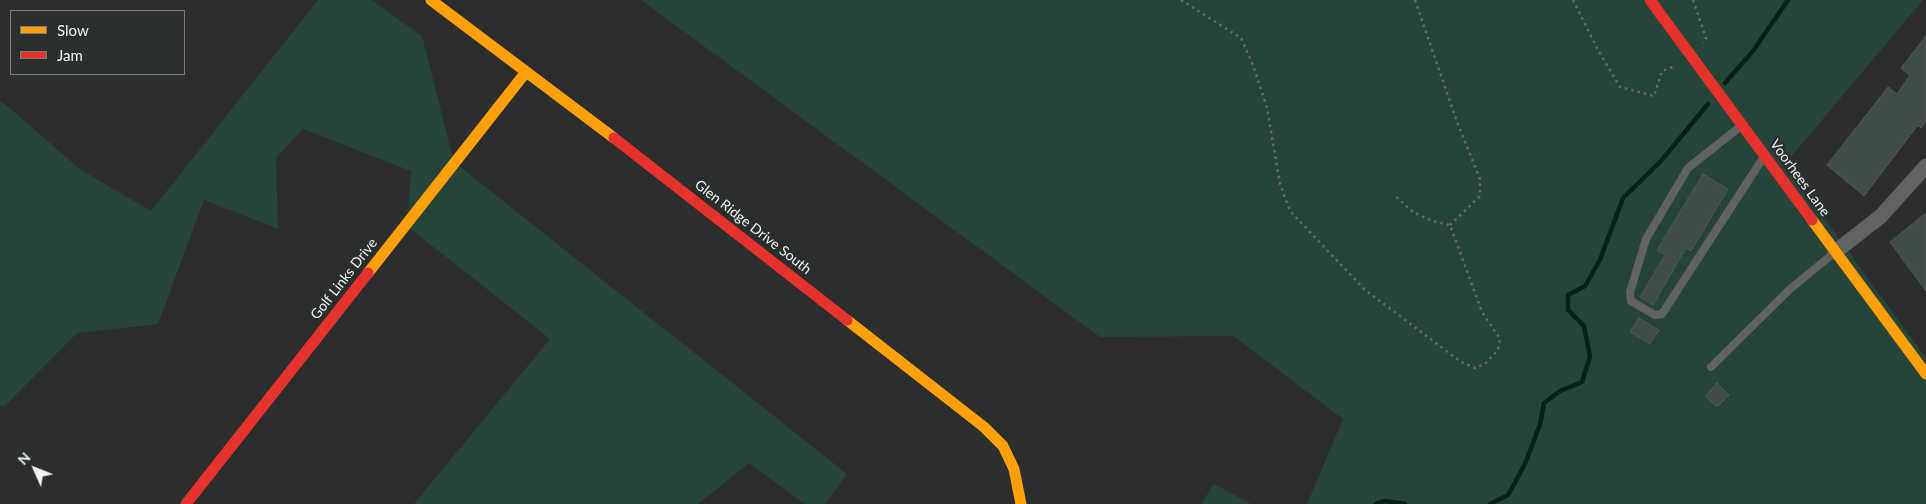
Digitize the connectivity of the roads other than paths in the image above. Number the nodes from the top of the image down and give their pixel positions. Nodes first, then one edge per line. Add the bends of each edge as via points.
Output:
1 (431, 0) edge
2 (1650, 0) edge
3 (526, 72) junction
4 (1743, 125) junction
5 (1765, 155) junction
6 (1926, 166) edge
7 (1835, 252) junction
8 (1711, 366) dead end
9 (1926, 374) edge
10 (186, 504) edge
11 (1022, 504) edge

1 - 3 street, Glen Ridge Drive South
2 - 4 street, Voorhees Lane
3 - 10 street, Golf Links Drive
3 - 11 street, Glen Ridge Drive South via 984,427 1003,446 1014,469
4 - 5 street, Voorhees Lane
4 - 5 lane via 1688,168 1646,239 1630,292 1631,301 1655,315 1662,314
5 - 7 street, Voorhees Lane
6 - 7 street via 1881,216
7 - 8 lane via 1789,290
7 - 9 street, Voorhees Lane

